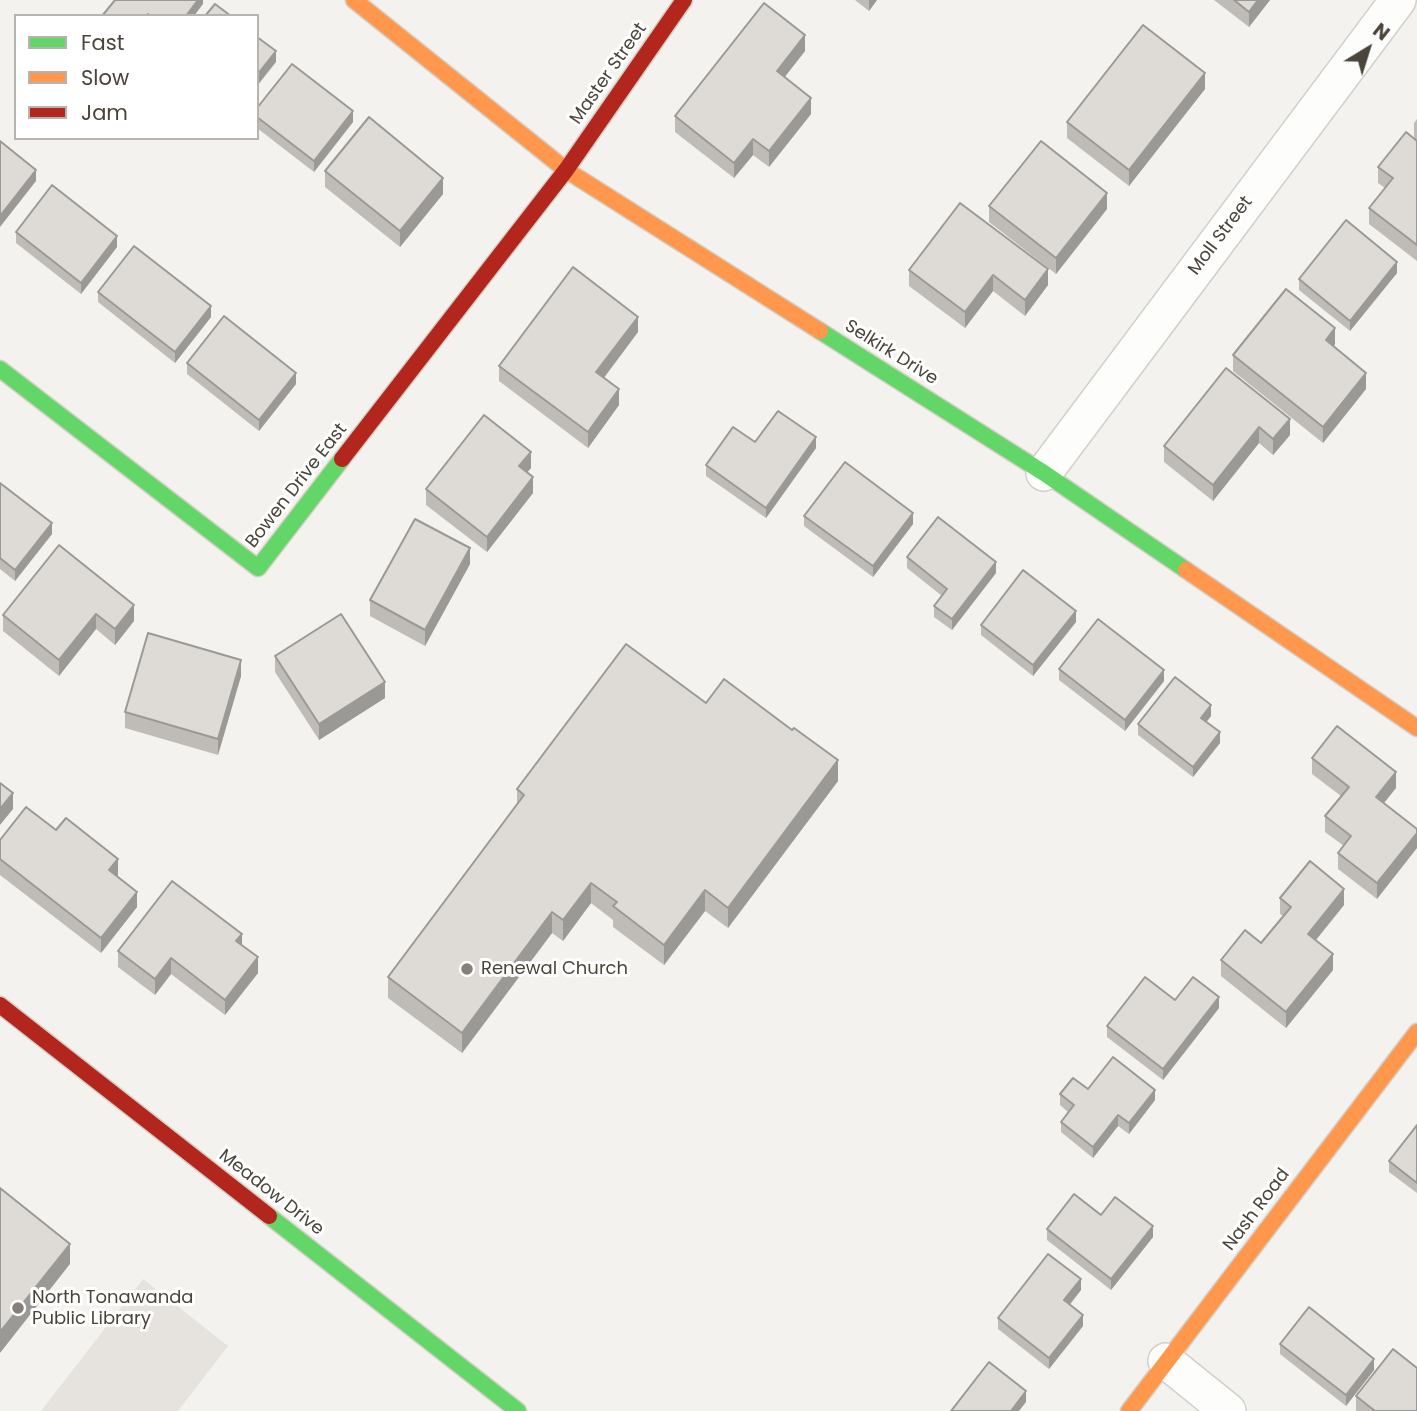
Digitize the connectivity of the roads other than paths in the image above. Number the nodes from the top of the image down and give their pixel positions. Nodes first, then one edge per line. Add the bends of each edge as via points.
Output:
1 (354, 0) edge
2 (684, 0) edge
3 (1398, 0) edge
4 (566, 170) junction
5 (0, 369) edge
6 (1044, 473) junction
7 (1417, 728) edge
8 (0, 1005) edge
9 (1417, 1032) edge
10 (1166, 1361) junction
11 (518, 1411) edge
12 (1129, 1411) edge
13 (1228, 1411) edge

1 - 4 street, Selkirk Drive
2 - 4 street, Master Street
3 - 6 street, Moll Street
4 - 5 street, Bowen Drive East via 258,568
4 - 6 street, Selkirk Drive
6 - 7 street, Selkirk Drive
8 - 11 street, Meadow Drive
9 - 10 street, Nash Road
10 - 12 street, Nash Road
10 - 13 street

